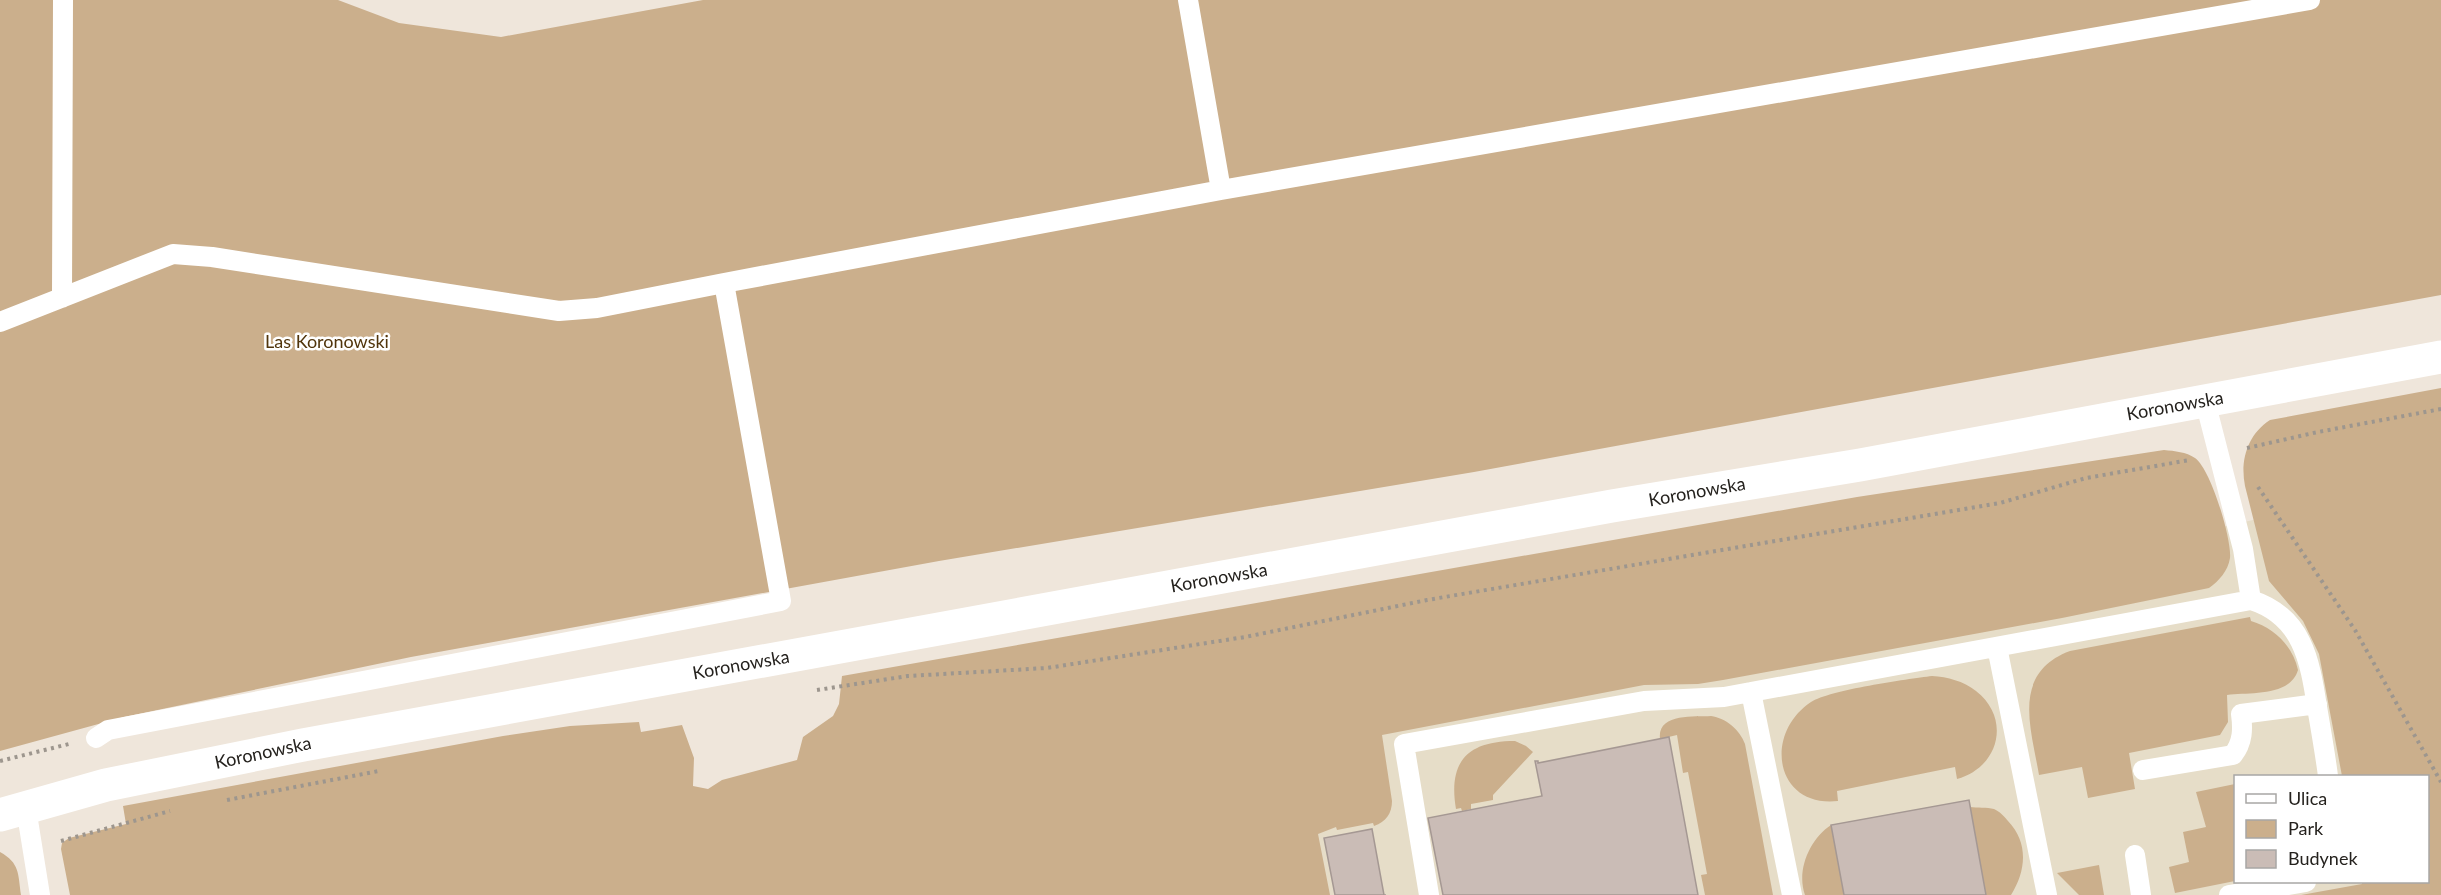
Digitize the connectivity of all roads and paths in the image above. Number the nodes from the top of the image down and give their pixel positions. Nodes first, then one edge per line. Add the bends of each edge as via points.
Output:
1 (63, 0) edge
2 (1188, 0) edge
3 (2310, 0) edge
4 (1221, 190) junction
5 (724, 283) junction
6 (62, 298) junction
7 (0, 322) edge
8 (2441, 357) edge
9 (2205, 401) junction
10 (2441, 409) edge
11 (2227, 453) junction
12 (2251, 600) junction
13 (1997, 647) junction
14 (806, 692) dead end
15 (1752, 692) junction
16 (2317, 704) junction
17 (96, 738) dead end
18 (381, 770) dead end
19 (2144, 770) dead end
20 (2328, 775) edge
21 (2441, 782) edge
22 (219, 801) dead end
23 (173, 810) dead end
24 (13, 812) edge
25 (33, 849) junction
26 (2135, 855) dead end
27 (2300, 883) edge
28 (40, 895) edge
29 (1430, 895) edge
30 (1792, 895) edge
31 (2047, 895) edge
32 (2142, 895) edge
33 (2229, 895) edge

1 - 6 lane
2 - 4 lane
3 - 4 lane
4 - 5 lane
5 - 6 lane via 597,308 559,311 173,254
5 - 17 lane via 781,601 108,730
6 - 7 lane
8 - 9 main road, Koronowska
9 - 11 lane
9 - 24 main road, Koronowska via 303,744 106,785
10 - 11 path
11 - 12 lane
11 - 14 path via 2086,478 2000,503 1427,600 1245,637 1047,668 908,676
11 - 21 path via 2355,630
12 - 13 lane
12 - 16 lane via 2277,612 2298,638 2308,656
13 - 15 lane
13 - 31 lane
15 - 29 lane via 1644,701 1404,744
15 - 30 lane
16 - 19 lane via 2241,714 2242,736 2233,754
16 - 20 lane
18 - 22 path
23 - 25 path
24 - 25 lane
25 - 28 lane
26 - 32 lane
27 - 33 lane

